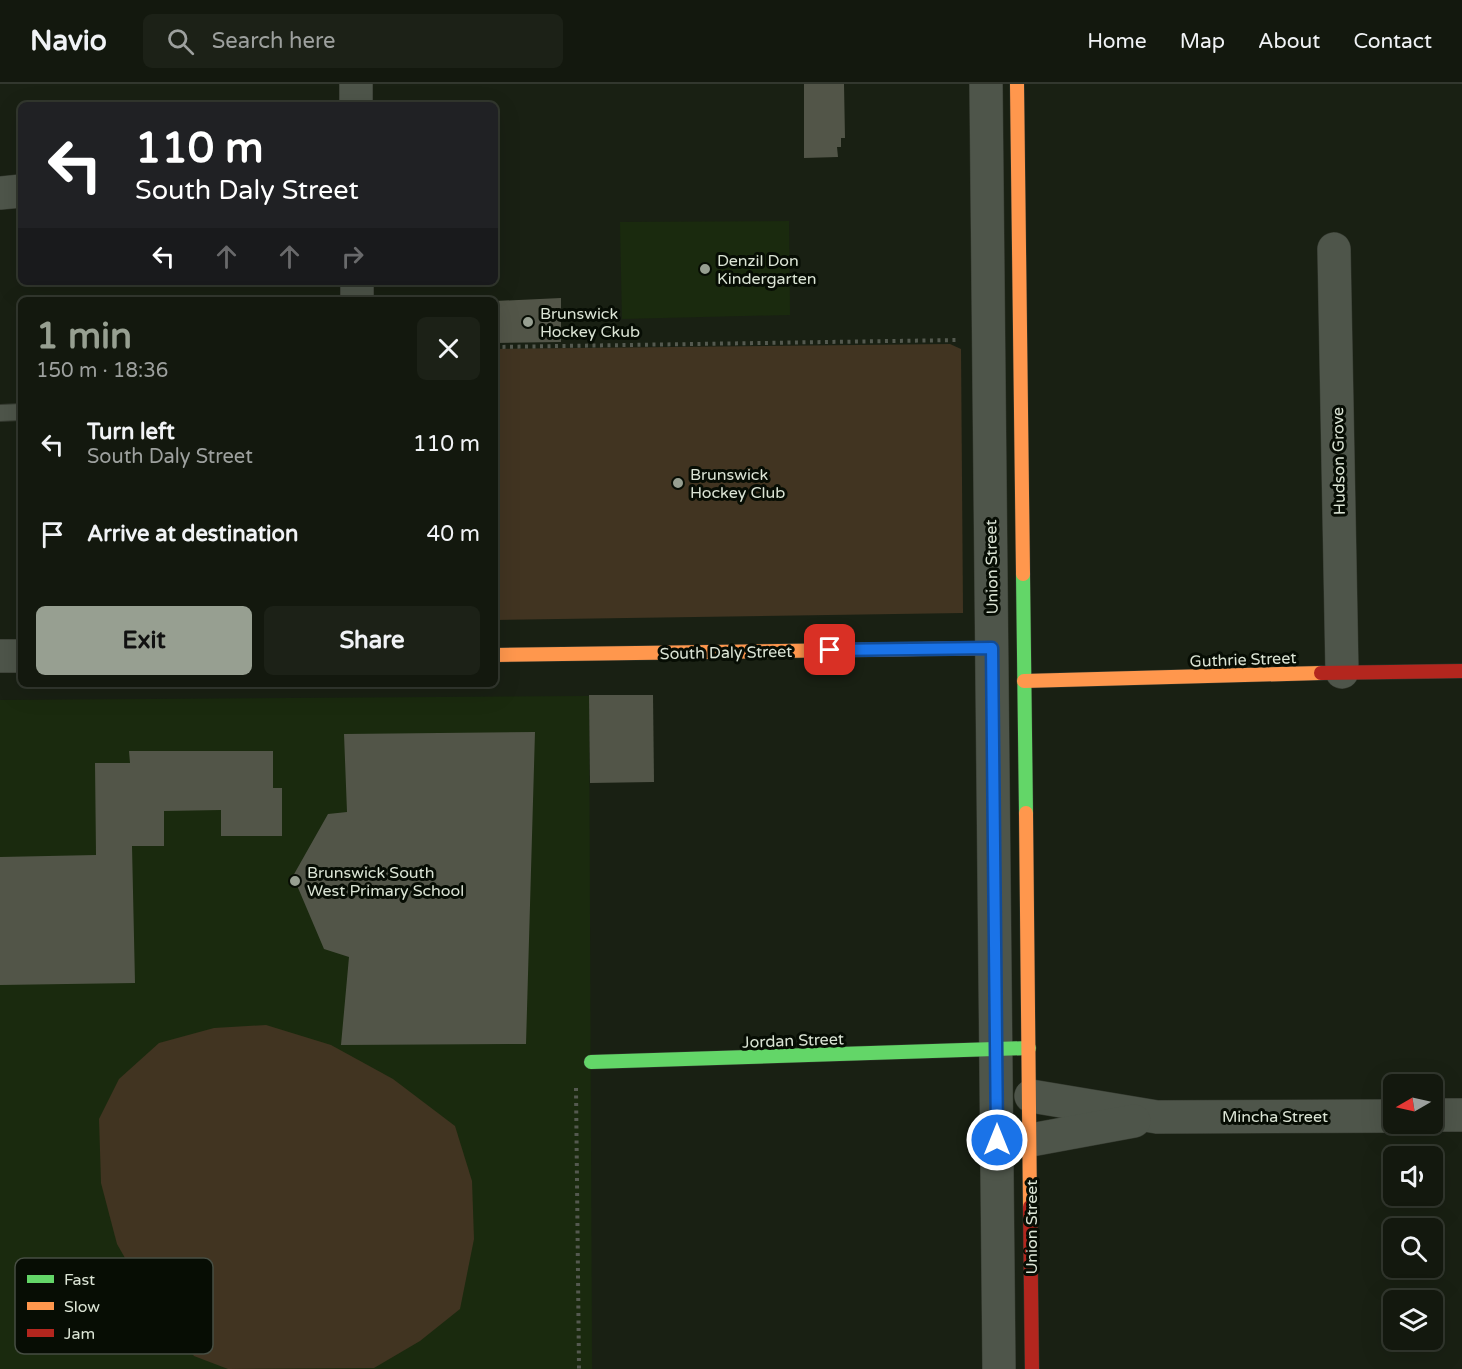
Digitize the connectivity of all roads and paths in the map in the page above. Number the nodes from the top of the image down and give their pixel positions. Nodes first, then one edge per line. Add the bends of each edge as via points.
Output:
1 (356, 84) edge
2 (986, 84) edge
3 (1017, 84) edge
4 (356, 102) edge
5 (18, 191) edge
6 (0, 193) edge
7 (1334, 249) dead end
8 (964, 340) dead end
9 (498, 347) edge
10 (18, 412) edge
11 (0, 413) edge
12 (992, 648) junction
13 (498, 655) edge
14 (0, 656) edge
15 (18, 656) edge
16 (1462, 671) edge
17 (1342, 672) junction
18 (1024, 681) junction
19 (1029, 1048) junction
20 (996, 1050) junction
21 (591, 1062) dead end
22 (576, 1087) dead end
23 (1030, 1096) junction
24 (1443, 1115) edge
25 (1462, 1115) edge
26 (1383, 1116) edge
27 (1156, 1117) junction
28 (1030, 1140) junction
29 (579, 1369) edge
30 (999, 1369) edge
31 (1032, 1369) edge

1 - 4 street
2 - 12 street, Union Street
3 - 18 street, Union Street
5 - 6 street
7 - 17 street, Hudson Grove
8 - 9 path
10 - 11 lane
12 - 13 street, South Daly Street
12 - 20 street, Union Street
14 - 15 street
16 - 17 street, Guthrie Street
17 - 18 street, Guthrie Street
18 - 19 street, Union Street
19 - 20 street
19 - 23 street, Union Street
20 - 21 street, Jordan Street
20 - 30 street, Union Street
22 - 29 path
23 - 27 street, Mincha Street
23 - 28 street, Union Street
24 - 25 street
26 - 27 street, Mincha Street
27 - 28 street, Mincha Street
28 - 31 street, Union Street

